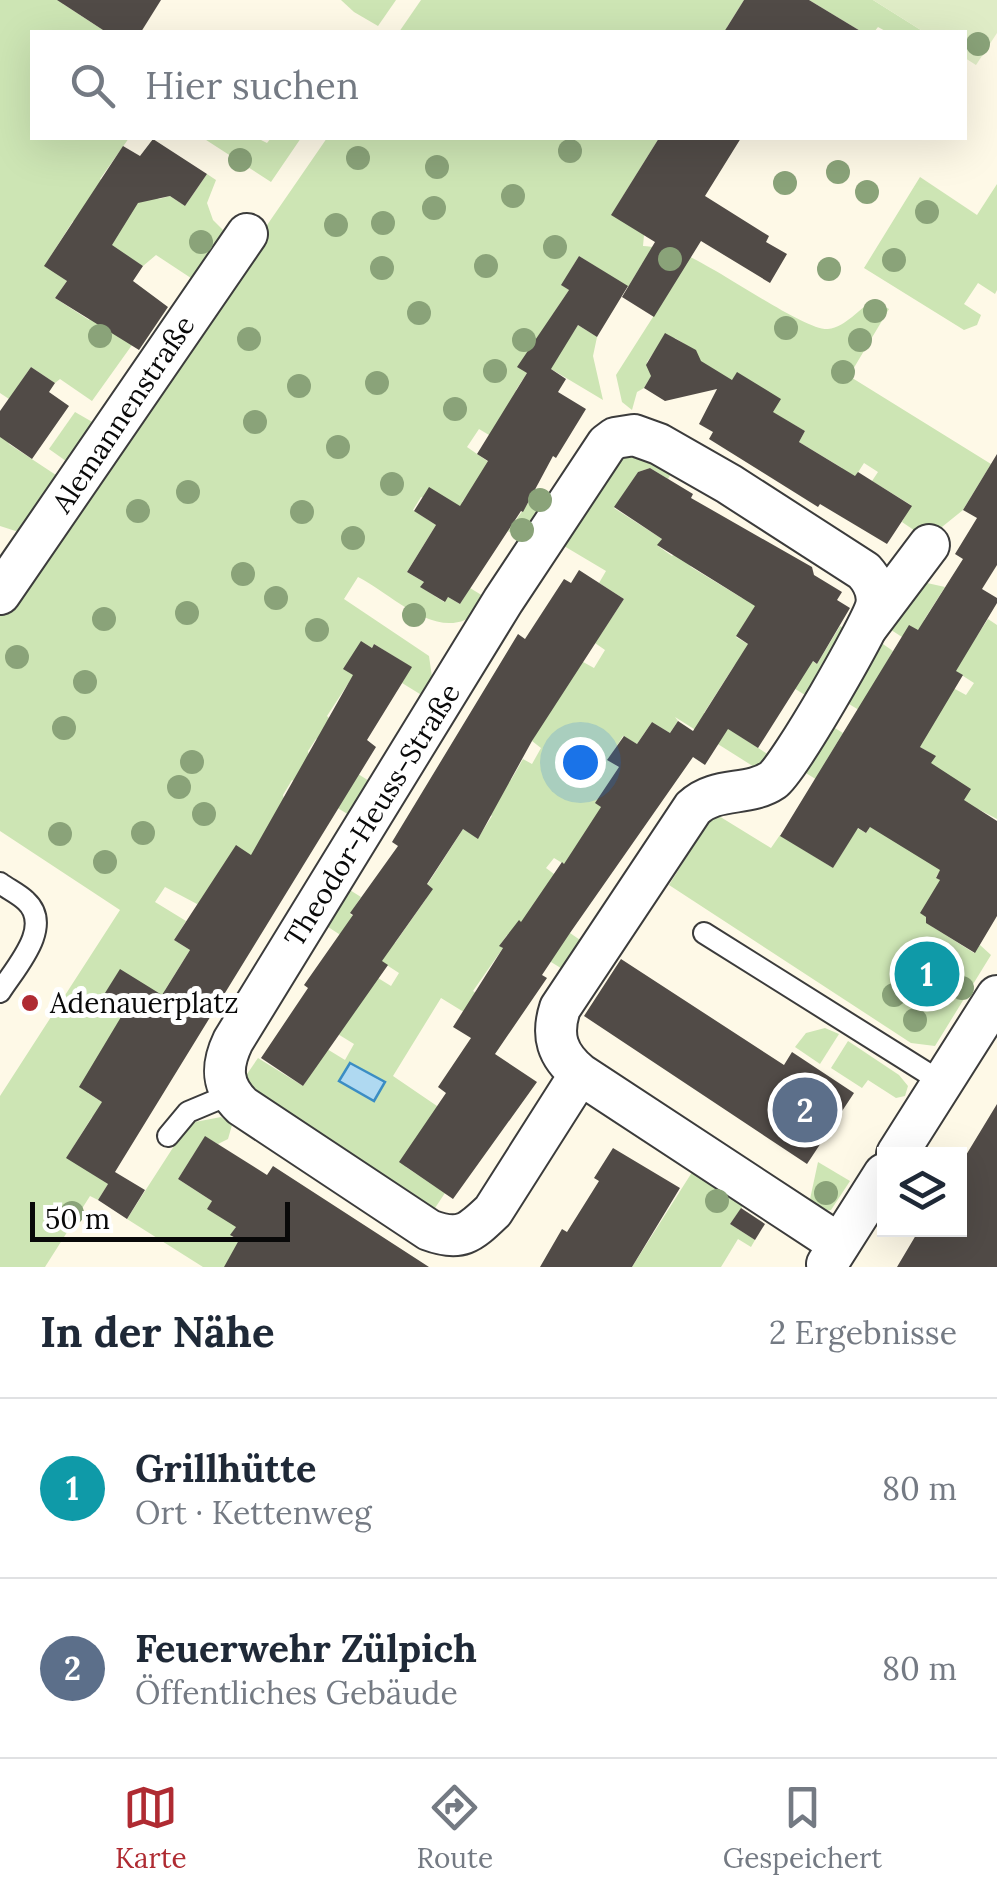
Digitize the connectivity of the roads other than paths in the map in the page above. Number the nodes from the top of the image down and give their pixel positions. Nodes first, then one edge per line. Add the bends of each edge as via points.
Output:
1 (246, 234) dead end
2 (930, 545) dead end
3 (0, 594) edge
4 (867, 628) junction
5 (0, 883) edge
6 (704, 933) dead end
7 (0, 992) edge
8 (997, 996) edge
9 (580, 1074) junction
10 (943, 1082) junction
11 (231, 1094) junction
12 (168, 1136) dead end
13 (901, 1147) edge
14 (877, 1185) edge
15 (832, 1255) edge

1 - 3 street, Alemannenstraße
2 - 4 street, Theodor-Heuss-Straße
4 - 9 street, Theodor-Heuss-Straße via 792,760 769,782 713,794 694,808 560,1008 557,1044
4 - 11 street, Theodor-Heuss-Straße via 876,596 864,570 660,444 634,434 615,438 504,601 233,1041 224,1073
5 - 7 lane via 28,903 37,923
6 - 10 lane
8 - 10 street
9 - 11 street via 492,1211 474,1229 446,1236
9 - 15 street, Theodor-Heuss-Straße
10 - 13 street
11 - 12 lane via 188,1112
14 - 15 street

